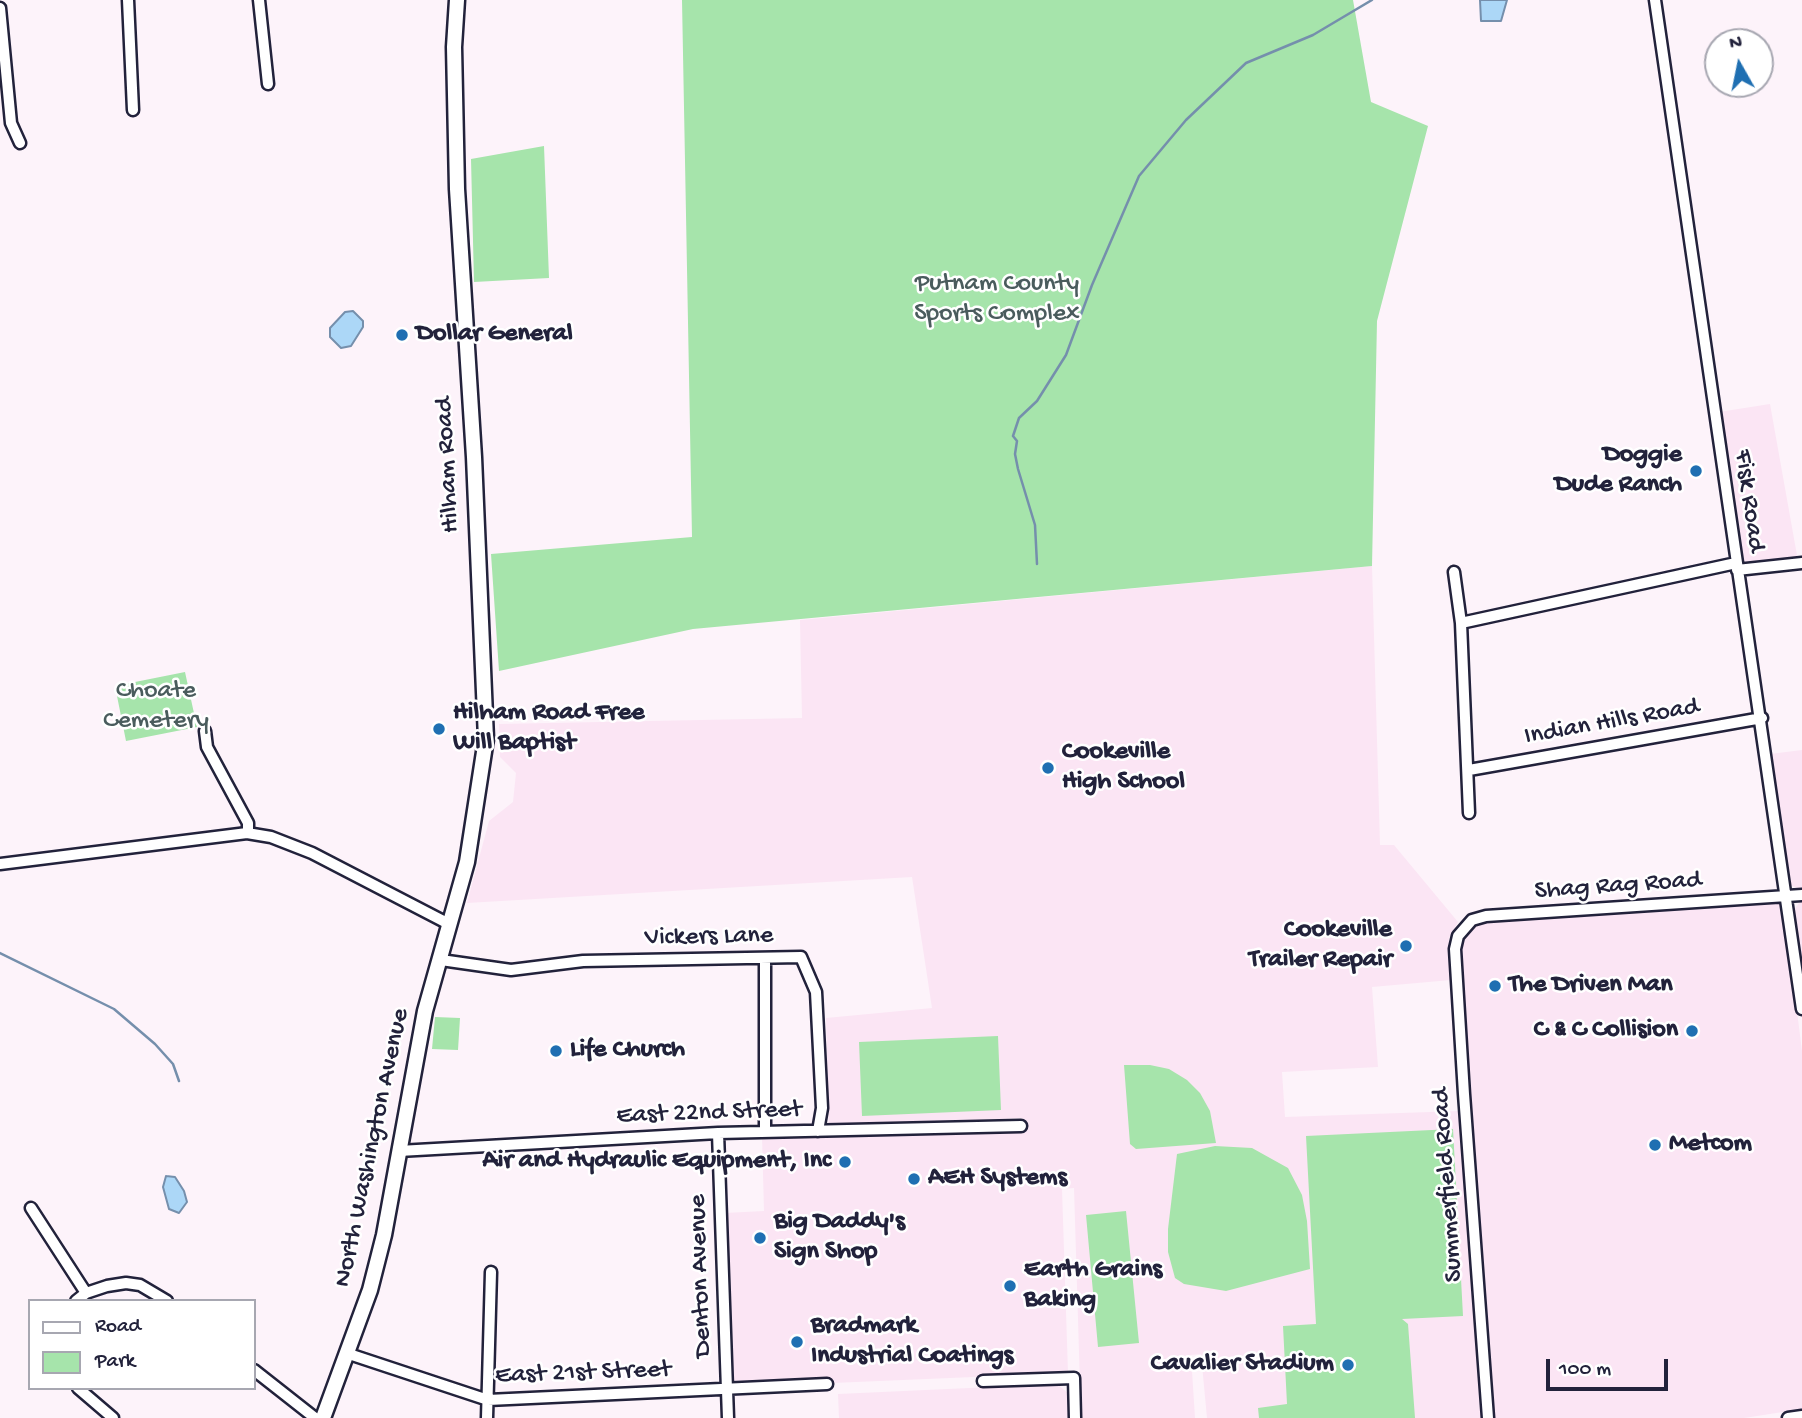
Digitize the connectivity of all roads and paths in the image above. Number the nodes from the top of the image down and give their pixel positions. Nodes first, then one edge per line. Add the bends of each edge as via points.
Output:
1 (128, 0) edge
2 (259, 0) edge
3 (457, 0) edge
4 (1655, 0) edge
5 (0, 8) edge
6 (268, 84) dead end
7 (133, 110) dead end
8 (20, 143) dead end
9 (1802, 563) edge
10 (1737, 567) junction
11 (1454, 572) dead end
12 (1461, 624) junction
13 (1762, 718) junction
14 (205, 731) dead end
15 (1469, 770) junction
16 (1469, 813) dead end
17 (248, 833) junction
18 (0, 864) edge
19 (1802, 895) edge
20 (1786, 897) junction
21 (449, 924) junction
22 (1455, 948) joint
23 (765, 959) junction
24 (441, 960) junction
25 (1802, 1009) edge
26 (1020, 1126) dead end
27 (818, 1131) junction
28 (765, 1132) junction
29 (718, 1133) junction
30 (399, 1151) junction
31 (32, 1208) dead end
32 (491, 1272) dead end
33 (86, 1293) junction
34 (78, 1299) edge
35 (164, 1299) edge
36 (349, 1354) junction
37 (256, 1372) edge
38 (983, 1381) dead end
39 (827, 1384) dead end
40 (727, 1389) junction
41 (80, 1390) edge
42 (488, 1401) junction
43 (1802, 1416) edge
44 (113, 1418) edge
45 (315, 1418) edge
46 (323, 1418) edge
47 (487, 1418) edge
48 (728, 1418) edge
49 (1075, 1418) edge
50 (1488, 1418) edge
51 (1788, 1418) edge

1 - 7 street
2 - 6 street
3 - 21 main road, Hilham Road via 457,189 486,739 467,862
4 - 10 street, Fisk Road
5 - 8 street via 11,123
9 - 10 street
10 - 12 street
10 - 13 street, Fisk Road
11 - 12 street
12 - 15 street
13 - 15 street, Indian Hills Road
13 - 20 street, Fisk Road
14 - 17 street via 207,747 248,823
15 - 16 street
17 - 18 street
17 - 21 street via 312,853
19 - 20 street, Shag Rag Road
20 - 22 street, Shag Rag Road via 1486,916 1464,926
20 - 25 street, Fisk Road
21 - 24 main road, North Washington Avenue
22 - 50 street, Summerfield Road
23 - 24 street, Vickers Lane via 583,961 511,971
23 - 27 street, Vickers Lane via 801,957 816,992 822,1108
23 - 28 street
24 - 30 main road, North Washington Avenue via 425,1011
26 - 27 street, East 22nd Street
27 - 28 street, East 22nd Street
28 - 29 street, East 22nd Street
29 - 30 street, East 22nd Street
29 - 40 street, Denton Avenue
30 - 36 main road, North Washington Avenue via 373,1279
31 - 33 street
32 - 42 street
33 - 34 street
33 - 35 street via 140,1284
36 - 42 street, East 21st Street
36 - 46 main road, North Washington Avenue
37 - 45 street
38 - 49 street via 1074,1378
39 - 40 street, East 21st Street
40 - 42 street, East 21st Street
40 - 48 street, Denton Avenue
41 - 44 street
42 - 47 street
43 - 51 street

